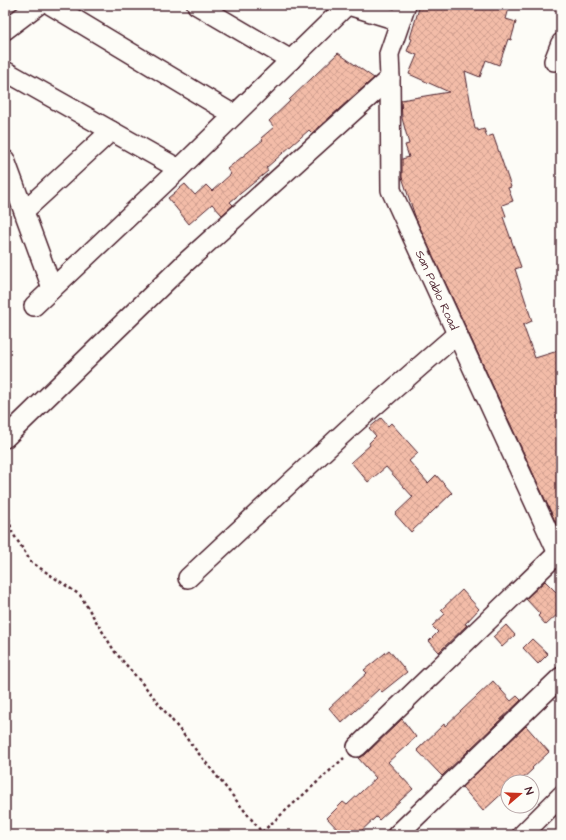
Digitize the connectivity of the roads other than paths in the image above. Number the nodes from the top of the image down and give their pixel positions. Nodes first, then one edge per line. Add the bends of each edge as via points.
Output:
1 (38, 5) edge
2 (51, 5) edge
3 (197, 5) edge
4 (347, 5) edge
5 (403, 13) edge
6 (5, 30) edge
7 (561, 43) edge
8 (291, 60) junction
9 (554, 61) dead end
10 (5, 71) edge
11 (390, 78) junction
12 (234, 115) junction
13 (111, 130) junction
14 (5, 160) edge
15 (179, 169) junction
16 (24, 211) junction
17 (52, 288) junction
18 (34, 306) dead end
19 (457, 334) junction
20 (5, 438) edge
21 (559, 557) edge
22 (188, 578) dead end
23 (561, 678) edge
24 (356, 747) road end
25 (561, 796) edge
26 (397, 835) edge
27 (522, 835) edge

1 - 6 street
2 - 12 street
3 - 8 street
4 - 5 street
4 - 8 street
5 - 11 street, San Pablo Road via 389,54
7 - 9 street
8 - 12 street
10 - 13 street
11 - 19 street, San Pablo Road via 391,190
11 - 20 street via 186,262
12 - 15 street
13 - 15 street
13 - 16 street
14 - 16 street
15 - 17 street
16 - 17 street
17 - 18 street
19 - 21 street, San Pablo Road
19 - 22 street via 348,429
21 - 24 street
23 - 26 street
25 - 27 street

